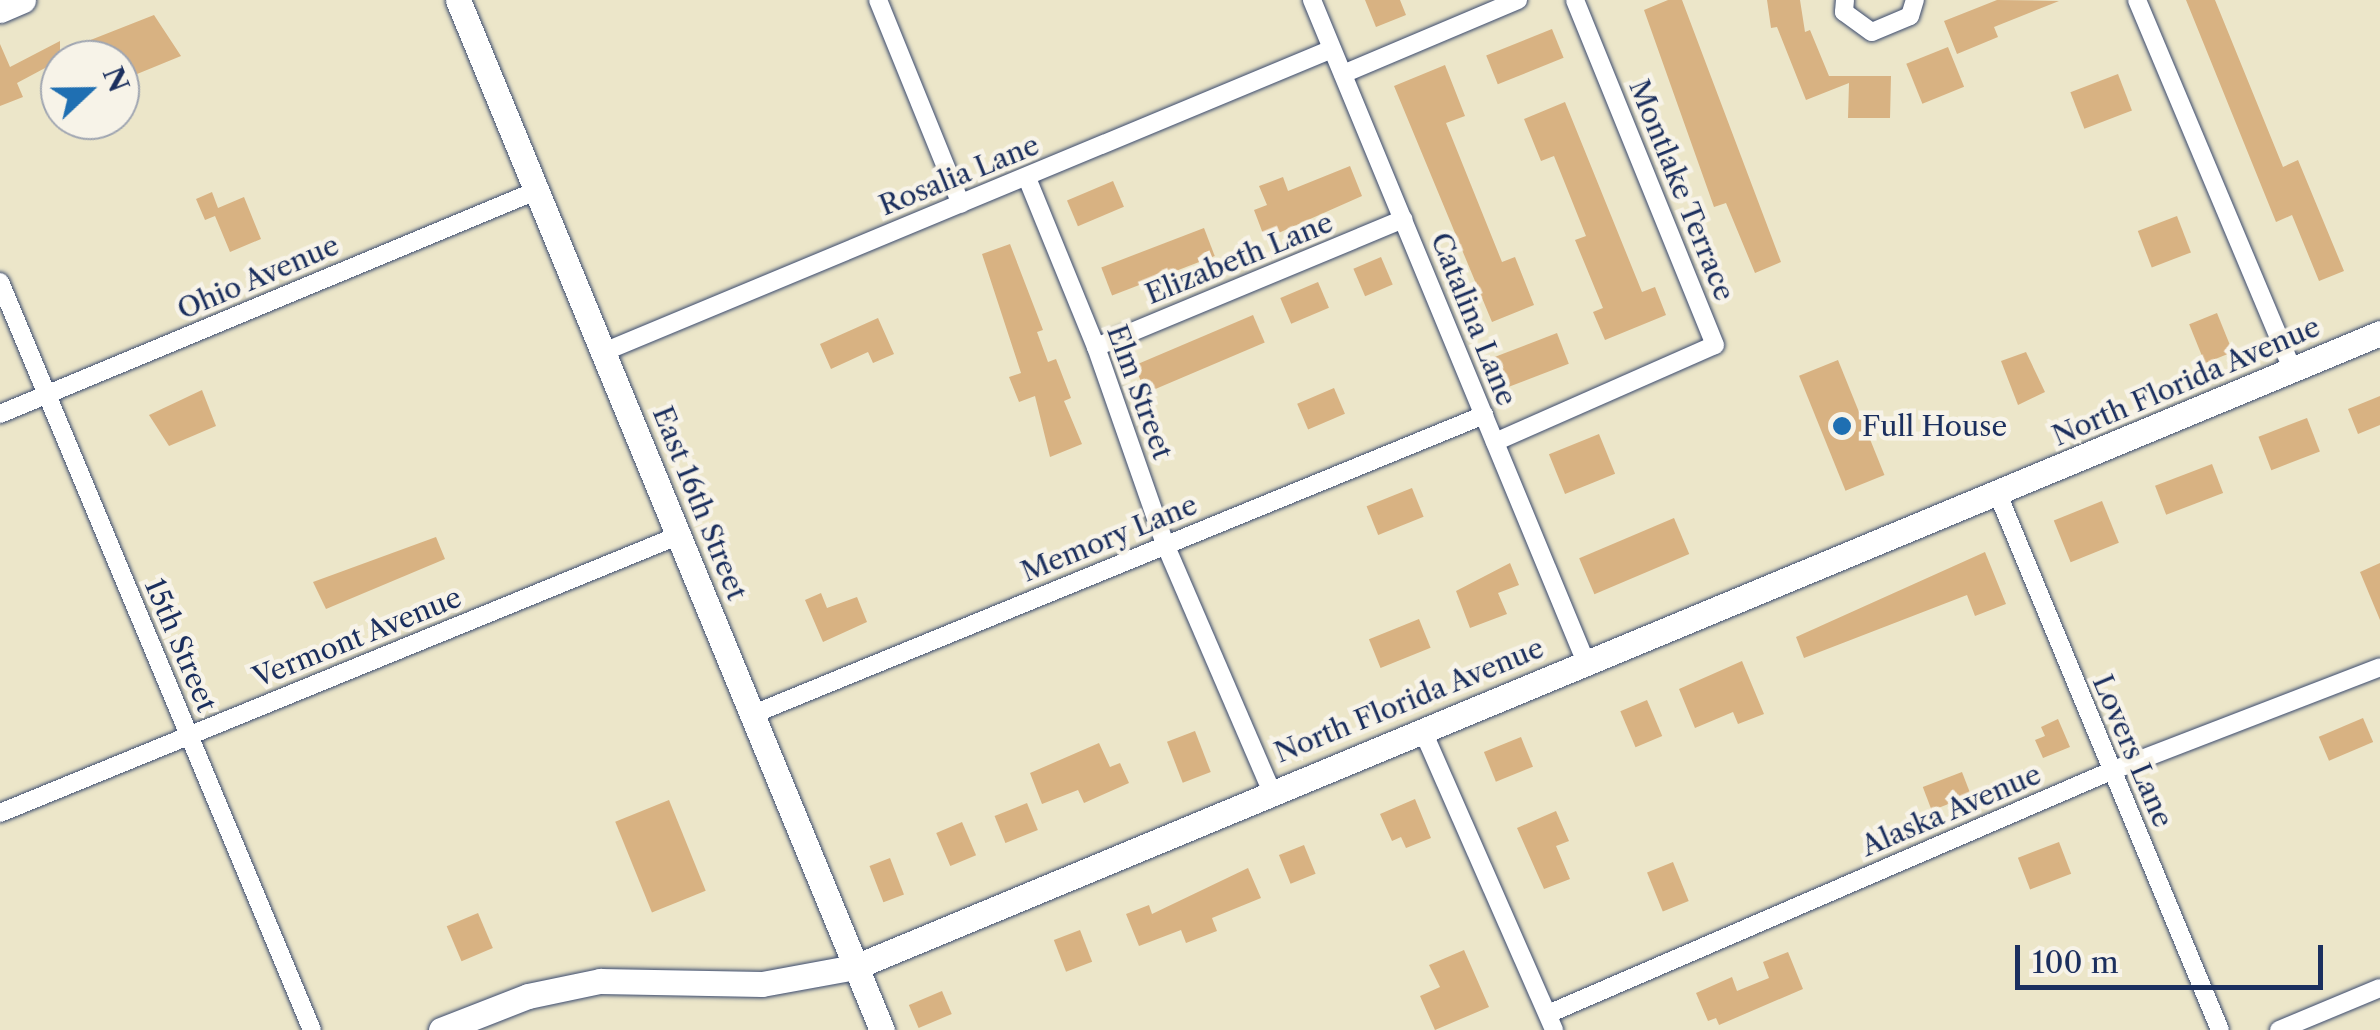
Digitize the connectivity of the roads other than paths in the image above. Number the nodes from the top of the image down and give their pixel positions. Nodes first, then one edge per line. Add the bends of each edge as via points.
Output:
1 (23, 0) edge
2 (458, 0) edge
3 (878, 0) edge
4 (1312, 0) edge
5 (1518, 0) edge
6 (1576, 0) edge
7 (1846, 0) edge
8 (1914, 0) edge
9 (2137, 0) edge
10 (0, 10) edge
11 (1332, 49) junction
12 (1343, 74) junction
13 (1027, 178) junction
14 (538, 190) junction
15 (961, 204) junction
16 (1403, 220) junction
17 (0, 282) edge
18 (2380, 333) edge
19 (1096, 346) junction
20 (606, 351) junction
21 (2292, 369) junction
22 (47, 395) junction
23 (0, 414) edge
24 (1484, 415) junction
25 (1495, 442) junction
26 (1997, 492) junction
27 (680, 534) junction
28 (1165, 544) junction
29 (1585, 660) junction
30 (2380, 668) edge
31 (756, 713) junction
32 (1422, 730) junction
33 (189, 735) junction
34 (2111, 771) junction
35 (1271, 790) junction
36 (0, 813) edge
37 (856, 967) junction
38 (2380, 988) edge
39 (1551, 1022) edge
40 (312, 1030) edge
41 (441, 1030) edge
42 (882, 1030) edge
43 (2220, 1030) edge
44 (2279, 1030) edge

1 - 10 main road
2 - 14 main road, East 16th Street
3 - 15 street
4 - 11 street, Catalina Lane
5 - 12 street
6 - 25 street, Montlake Terrace via 1715,345
7 - 8 street via 1844,12 1872,32 1910,16
9 - 21 street
11 - 12 street, Catalina Lane
11 - 13 street, Rosalia Lane
12 - 16 street, Catalina Lane
13 - 15 street, Rosalia Lane
13 - 19 street, Elm Street
14 - 20 main road, East 16th Street
14 - 22 street, Ohio Avenue
15 - 20 street, Rosalia Lane
16 - 19 street, Elizabeth Lane
16 - 24 street, Catalina Lane
17 - 22 street, 15th Street
18 - 21 main road, North Florida Avenue
19 - 28 street, Elm Street
20 - 27 main road, East 16th Street
21 - 26 main road, North Florida Avenue
22 - 23 street, Ohio Avenue
22 - 33 street, 15th Street
24 - 25 street, Catalina Lane
24 - 28 street, Memory Lane
25 - 29 street, Catalina Lane
26 - 29 main road, North Florida Avenue
26 - 34 street, Lovers Lane
27 - 31 main road, East 16th Street
27 - 33 street, Vermont Avenue
28 - 31 street, Memory Lane
28 - 35 street, Elm Street
29 - 32 main road, North Florida Avenue
30 - 34 street, Alaska Avenue
31 - 37 main road, East 16th Street
32 - 35 main road, North Florida Avenue
32 - 39 street
33 - 36 street, Vermont Avenue
33 - 40 street, 15th Street
34 - 39 street, Alaska Avenue
34 - 43 street, Lovers Lane
35 - 37 main road, North Florida Avenue
37 - 41 main road, North Florida Avenue via 762,984 600,981 528,996
37 - 42 main road, East 16th Street
38 - 44 street

